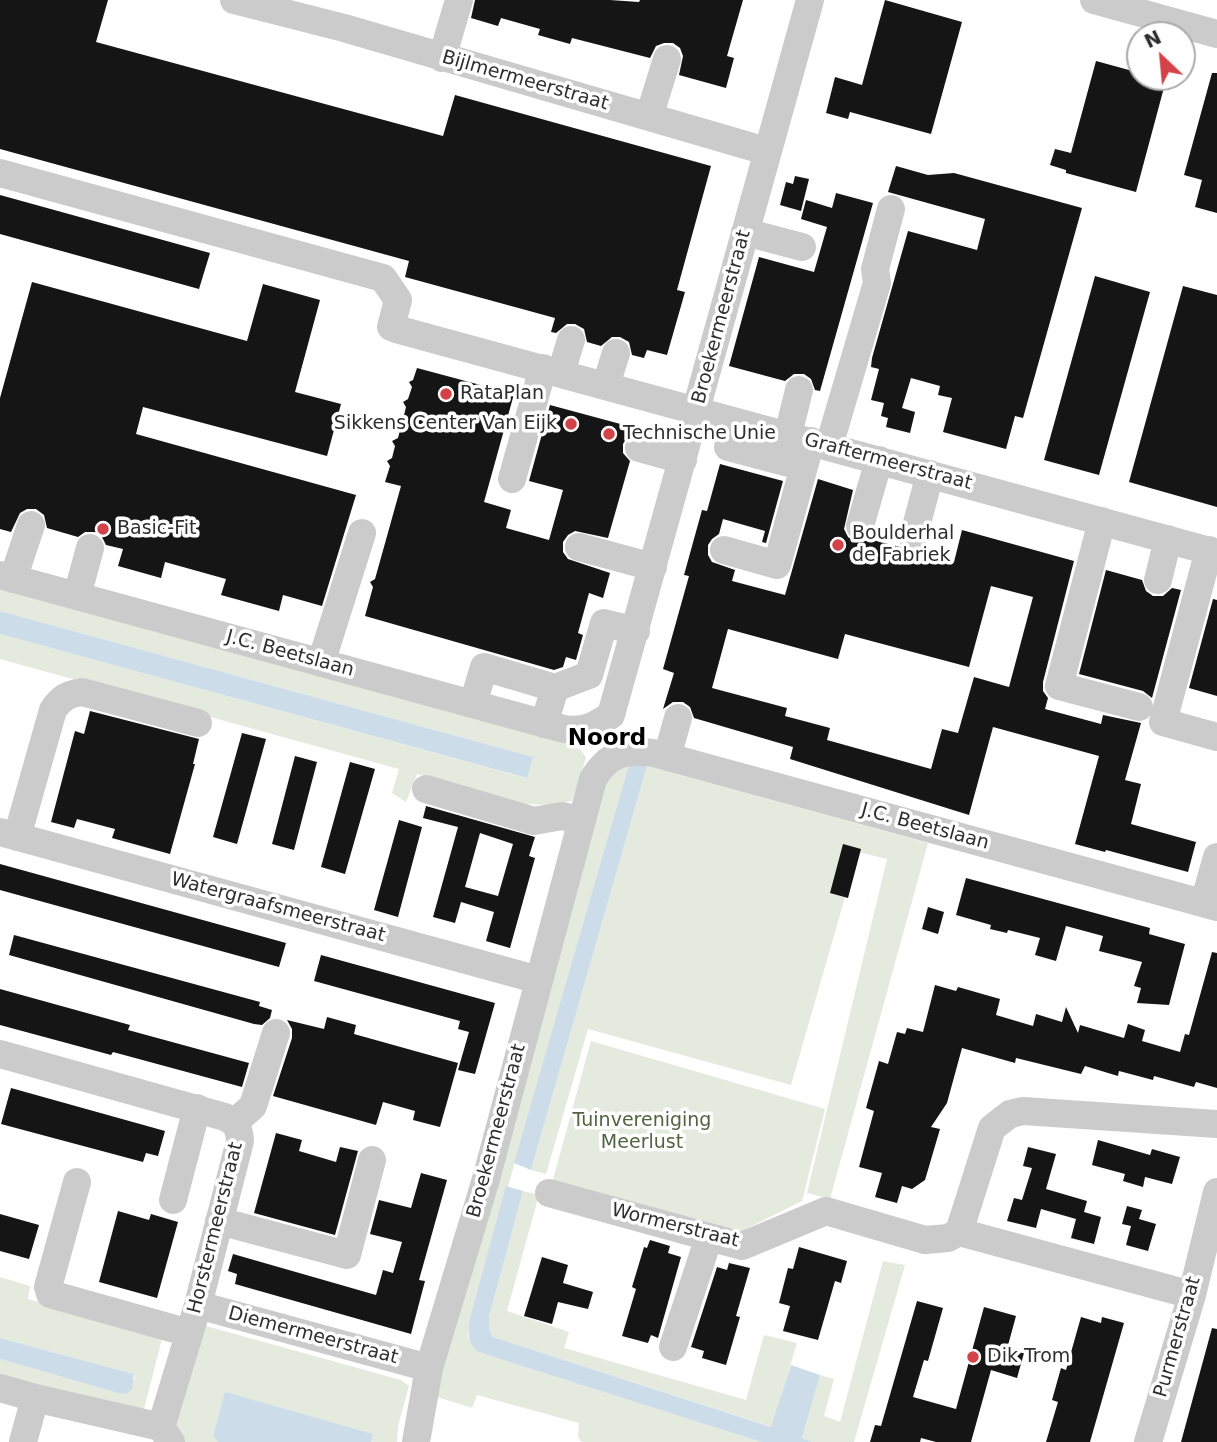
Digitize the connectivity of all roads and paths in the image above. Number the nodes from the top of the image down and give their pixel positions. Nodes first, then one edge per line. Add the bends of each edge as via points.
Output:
1 (234, 0) edge
2 (459, 0) edge
3 (810, 0) edge
4 (1094, 0) edge
5 (284, 7) edge
6 (1217, 34) edge
7 (442, 58) junction
8 (667, 59) dead end
9 (649, 117) junction
10 (766, 151) junction
11 (0, 173) edge
12 (891, 209) dead end
13 (745, 232) junction
14 (802, 247) dead end
15 (571, 340) dead end
16 (616, 353) dead end
17 (552, 371) junction
18 (607, 385) junction
19 (799, 390) dead end
20 (696, 410) junction
21 (728, 447) dead end
22 (808, 447) junction
23 (639, 448) dead end
24 (683, 460) junction
25 (879, 460) junction
26 (930, 474) junction
27 (512, 479) dead end
28 (1102, 521) junction
29 (31, 525) dead end
30 (860, 526) dead end
31 (362, 533) dead end
32 (913, 538) dead end
33 (1168, 539) junction
34 (579, 547) dead end
35 (90, 548) dead end
36 (724, 551) dead end
37 (1213, 551) edge
38 (653, 567) junction
39 (7, 577) edge
40 (1158, 580) dead end
41 (77, 596) junction
42 (636, 631) junction
43 (321, 663) junction
44 (555, 688) junction
45 (473, 704) junction
46 (1139, 707) dead end
47 (611, 715) junction
48 (678, 718) dead end
49 (198, 723) dead end
50 (544, 724) junction
51 (580, 731) junction
52 (1217, 737) edge
53 (633, 750) junction
54 (667, 757) junction
55 (600, 766) junction
56 (426, 789) dead end
57 (581, 820) junction
58 (8, 834) edge
59 (1217, 857) edge
60 (1210, 905) edge
61 (538, 980) junction
62 (276, 1033) dead end
63 (0, 1055) edge
64 (197, 1108) junction
65 (235, 1122) junction
66 (1217, 1124) edge
67 (372, 1160) dead end
68 (77, 1182) dead end
69 (1217, 1192) edge
70 (549, 1193) dead end
71 (173, 1200) dead end
72 (219, 1221) junction
73 (1214, 1223) edge
74 (959, 1232) junction
75 (709, 1237) junction
76 (1192, 1294) junction
77 (198, 1305) junction
78 (189, 1333) junction
79 (673, 1347) dead end
80 (429, 1368) junction
81 (0, 1388) edge
82 (35, 1398) junction
83 (166, 1435) edge
84 (23, 1442) edge
85 (416, 1442) edge
86 (1148, 1442) edge

1 - 5 street, Bijlmermeerstraat
2 - 7 street
3 - 10 street, Broekermeerstraat
4 - 6 street
5 - 7 street, Bijlmermeerstraat
7 - 9 street, Bijlmermeerstraat
8 - 9 street
9 - 10 street, Bijlmermeerstraat
10 - 13 street, Broekermeerstraat
11 - 17 street, Graftermeerstraat via 383,278 398,300 393,328
12 - 22 street via 875,269 877,283
13 - 14 street
13 - 20 street, Broekermeerstraat
15 - 17 street
16 - 18 street
17 - 18 street, Graftermeerstraat
17 - 27 street
18 - 20 street, Graftermeerstraat
19 - 22 street
20 - 22 street, Graftermeerstraat
20 - 24 street, Broekermeerstraat
21 - 22 street
22 - 25 street, Graftermeerstraat
22 - 36 street via 777,565
23 - 24 street
24 - 38 street, Broekermeerstraat
25 - 26 street, Graftermeerstraat
25 - 30 street
26 - 28 street, Graftermeerstraat
26 - 32 street
28 - 33 street, Graftermeerstraat
28 - 46 street via 1059,686
29 - 39 street
31 - 43 street
33 - 37 street, Graftermeerstraat
33 - 40 street
34 - 38 street
35 - 41 street
37 - 52 street via 1163,722
38 - 42 street, Broekermeerstraat
39 - 41 street, J.C. Beetslaan
41 - 43 street, J.C. Beetslaan
42 - 44 street via 604,623 589,675
42 - 47 street, Broekermeerstraat
43 - 45 street, J.C. Beetslaan
44 - 45 street via 484,667
44 - 50 street
45 - 50 street, J.C. Beetslaan
47 - 51 street
47 - 53 street
48 - 54 street
49 - 58 street, Watergraafsmeerstraat via 82,692 70,694 53,710
50 - 51 street, J.C. Beetslaan
51 - 55 street
53 - 54 street, J.C. Beetslaan
53 - 55 street
54 - 60 street, J.C. Beetslaan
55 - 57 street, Broekermeerstraat
56 - 57 street via 534,821 562,816
57 - 61 street, Broekermeerstraat
58 - 61 street, Watergraafsmeerstraat
59 - 60 street
61 - 80 street, Broekermeerstraat via 486,1179
62 - 65 street via 253,1106
63 - 64 street, Horstermeerstraat
64 - 65 street, Horstermeerstraat
64 - 71 street
65 - 72 street, Horstermeerstraat via 240,1141
66 - 74 street via 1023,1111 1010,1114 992,1128
67 - 72 street via 347,1255
68 - 78 street, Horstermeerstraat via 48,1287 50,1294
69 - 73 street, Purmerstraat
70 - 75 street, Wormerstraat
72 - 77 street, Horstermeerstraat
73 - 76 street, Purmerstraat
74 - 75 street, Wormerstraat via 925,1240 827,1211 743,1246
74 - 76 street, Wormerstraat
75 - 79 street
76 - 86 street, Purmerstraat
77 - 78 street, Horstermeerstraat
77 - 80 street, Diemermeerstraat
78 - 83 street, Horstermeerstraat
80 - 85 street, Broekermeerstraat
81 - 82 street
82 - 83 street
82 - 84 street

